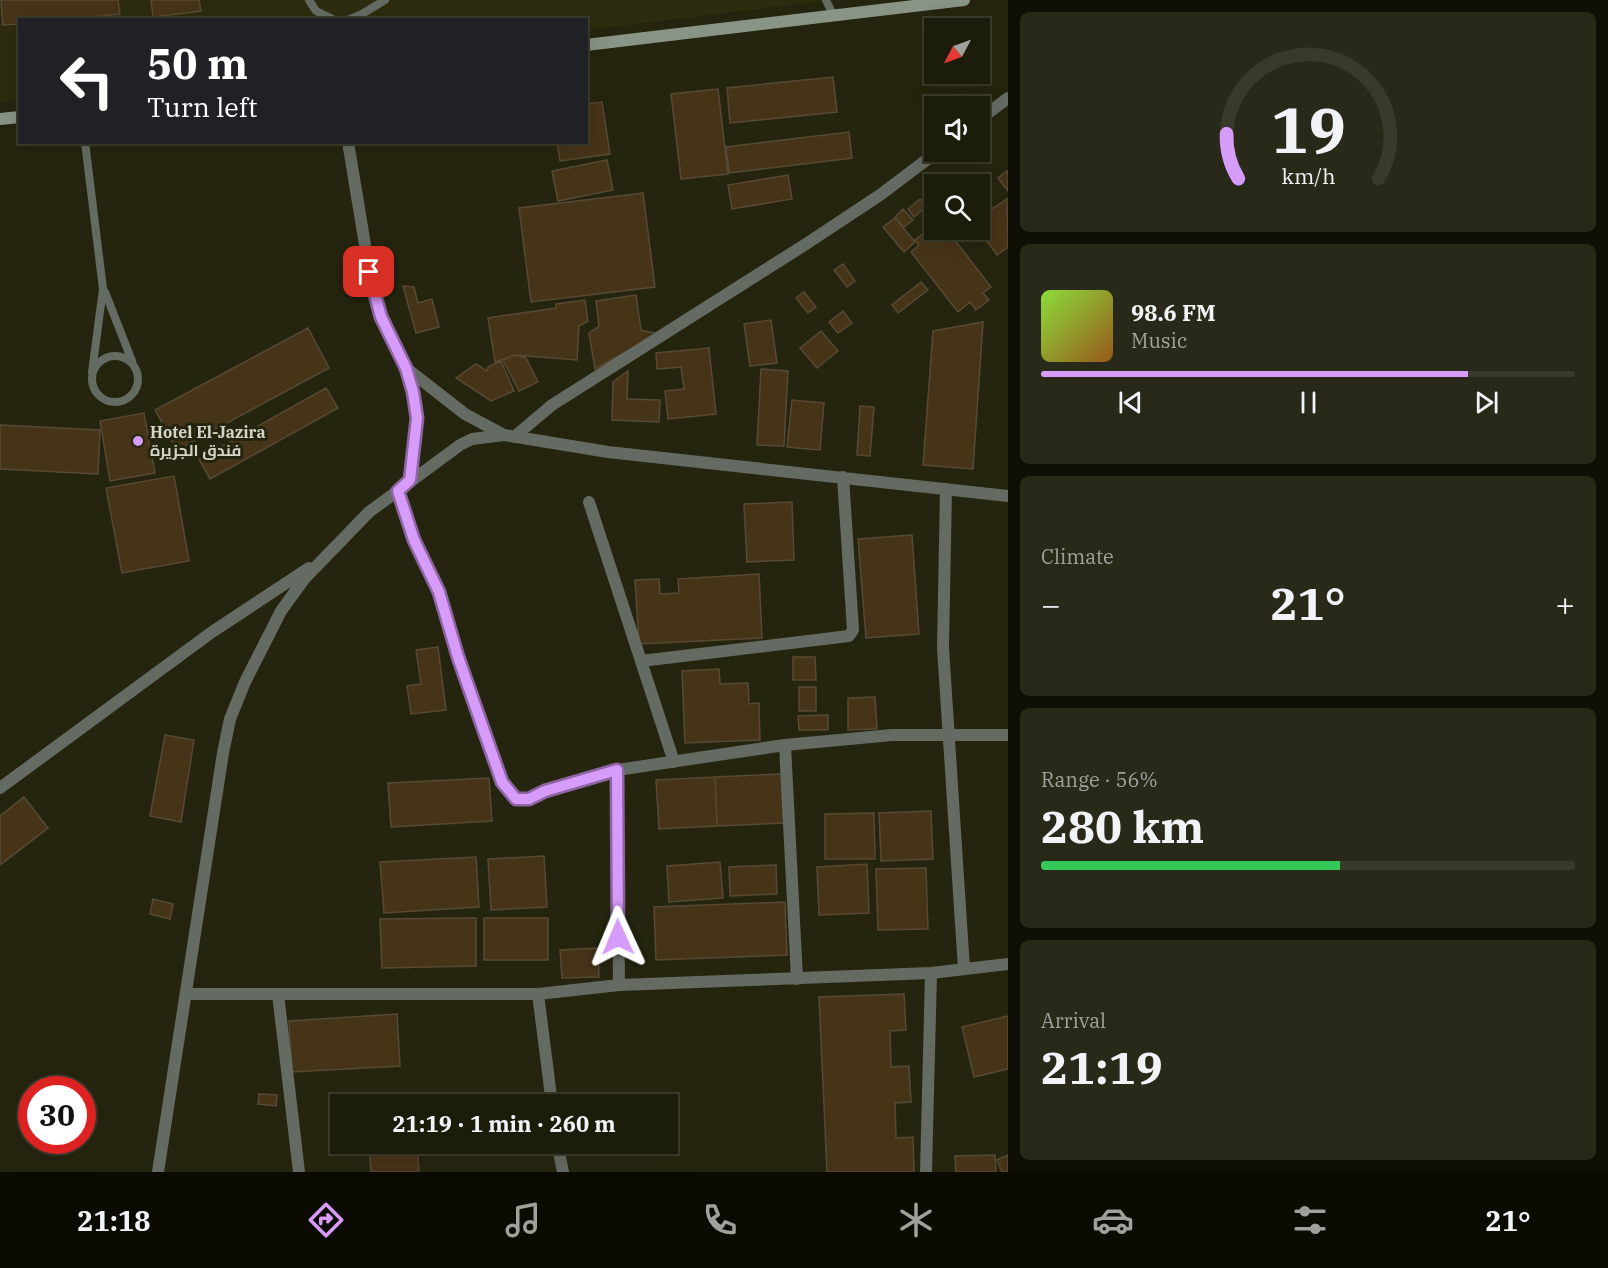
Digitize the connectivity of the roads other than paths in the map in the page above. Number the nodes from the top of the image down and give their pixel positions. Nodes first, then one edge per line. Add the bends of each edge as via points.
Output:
1 (309, 0) edge
2 (385, 0) edge
3 (826, 0) edge
4 (964, 0) edge
5 (833, 15) junction
6 (331, 18) edge
7 (353, 18) edge
8 (588, 45) edge
9 (1008, 98) edge
10 (990, 112) edge
11 (18, 117) edge
12 (0, 119) edge
13 (85, 144) edge
14 (348, 144) edge
15 (924, 162) edge
16 (103, 289) junction
17 (133, 364) junction
18 (406, 368) junction
19 (92, 372) junction
20 (509, 436) junction
21 (843, 477) junction
22 (410, 480) junction
23 (946, 489) junction
24 (398, 491) junction
25 (1008, 496) edge
26 (589, 502) dead end
27 (324, 559) junction
28 (641, 661) junction
29 (1008, 735) edge
30 (949, 736) junction
31 (785, 745) junction
32 (674, 762) junction
33 (617, 770) junction
34 (0, 788) edge
35 (1008, 964) edge
36 (964, 969) junction
37 (931, 973) junction
38 (796, 979) junction
39 (619, 985) junction
40 (186, 994) junction
41 (279, 994) junction
42 (538, 994) junction
43 (551, 1094) edge
44 (559, 1154) edge
45 (561, 1171) edge
46 (158, 1172) edge
47 (299, 1172) edge
48 (926, 1172) edge

1 - 6 lane via 316,11
2 - 7 lane
3 - 5 lane
4 - 5 street
5 - 8 street
9 - 10 street
11 - 12 street
13 - 16 lane
14 - 18 street via 373,293
15 - 20 street via 806,244
16 - 17 lane
16 - 19 lane
17 - 19 lane via 123,357 107,357
17 - 19 lane via 138,376 136,390 120,402 98,395
18 - 20 street via 465,414
18 - 22 street via 417,418
20 - 21 street via 608,452
20 - 22 street via 472,439
21 - 23 street
21 - 28 street via 853,630 849,636
22 - 24 street
23 - 25 street
23 - 30 street via 943,648
24 - 27 street via 369,512
24 - 33 street via 414,540 439,592 458,657 510,795 529,799
26 - 28 street
27 - 34 street via 212,632
27 - 40 street via 281,611 230,719
28 - 32 street
29 - 30 street
30 - 31 street via 892,735
30 - 36 street
31 - 32 street
31 - 38 street
32 - 33 street
33 - 39 street
35 - 36 street
36 - 37 street
37 - 38 street
37 - 48 street
38 - 39 street
39 - 42 street
40 - 41 street
40 - 46 street
41 - 42 street
41 - 47 street
42 - 43 street
44 - 45 street

